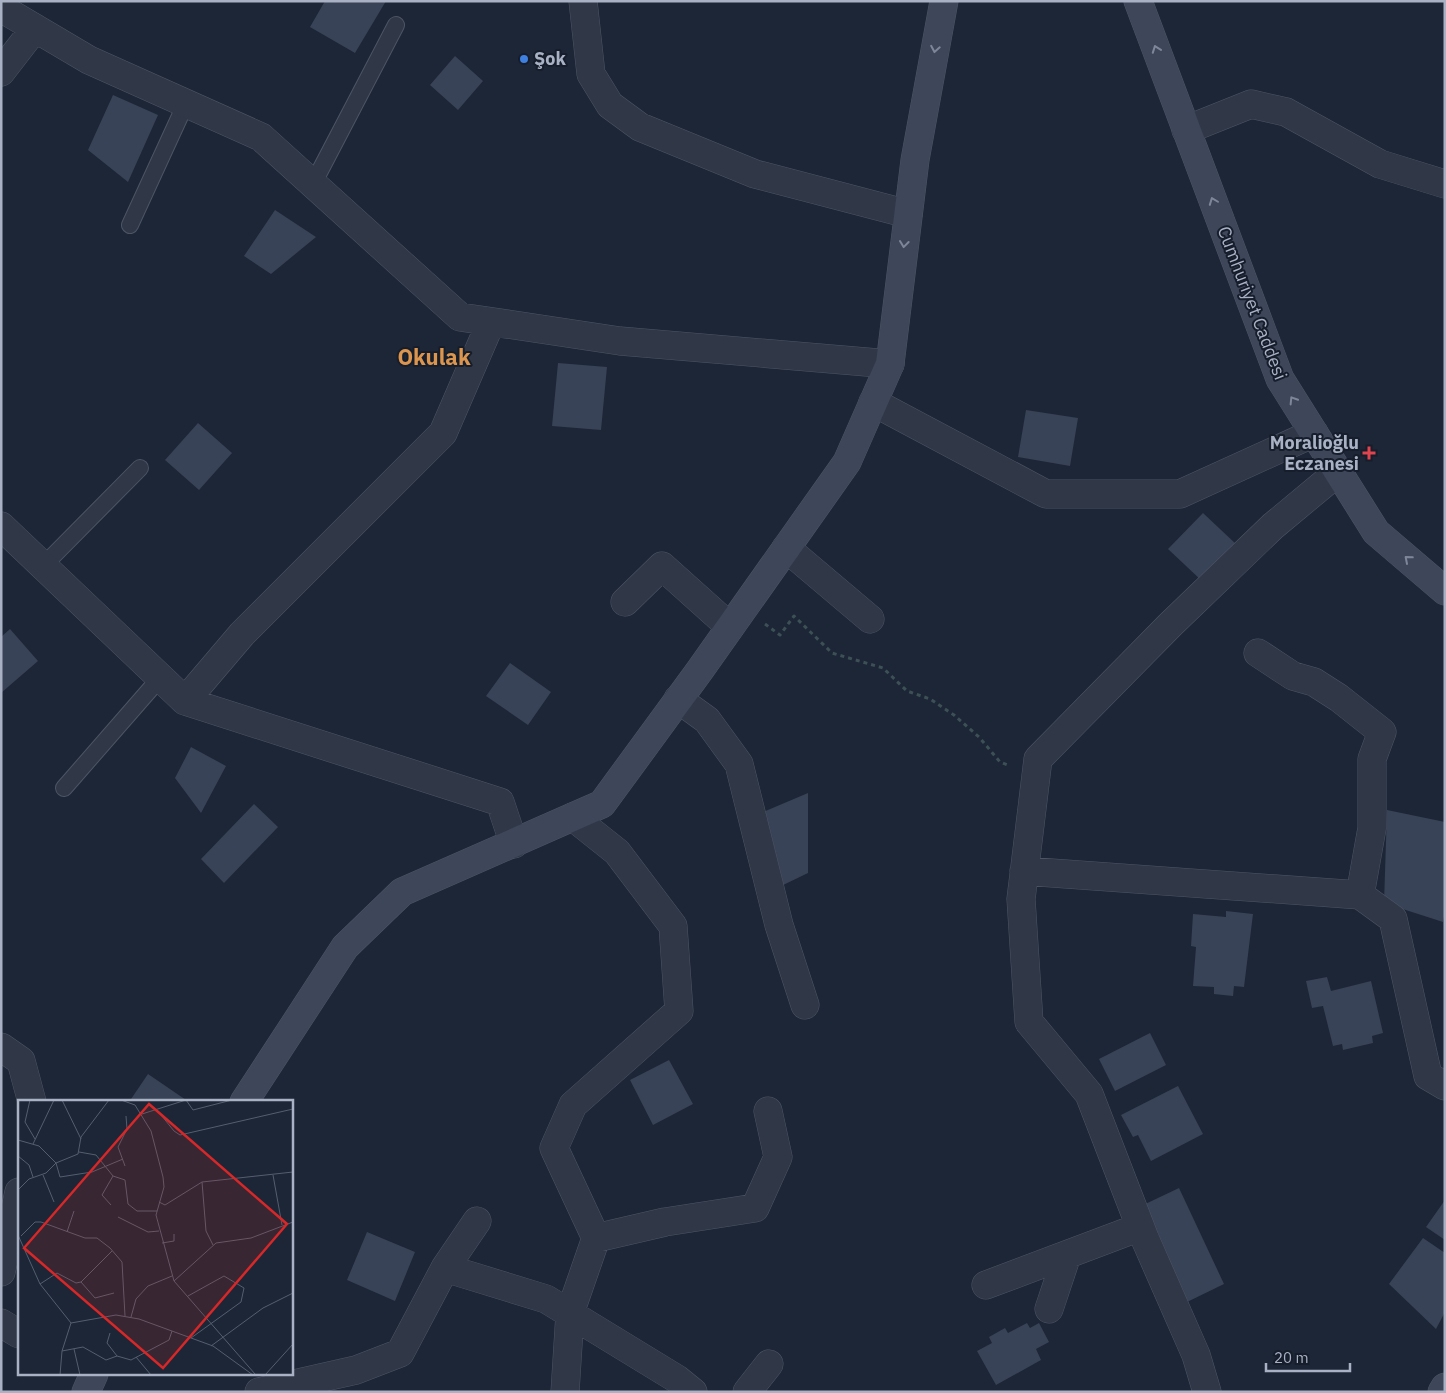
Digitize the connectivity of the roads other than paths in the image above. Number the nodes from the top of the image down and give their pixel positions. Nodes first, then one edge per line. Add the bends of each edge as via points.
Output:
1 (583, 1) edge
2 (944, 1) edge
3 (1138, 1) edge
4 (1, 8) edge
5 (396, 25) dead end
6 (35, 28) junction
7 (1, 72) edge
8 (186, 103) junction
9 (1186, 130) junction
10 (313, 184) junction
11 (1445, 184) edge
12 (908, 214) junction
13 (130, 225) dead end
14 (492, 322) junction
15 (890, 364) junction
16 (873, 402) junction
17 (1314, 433) junction
18 (140, 468) dead end
19 (1338, 472) junction
20 (1, 526) edge
21 (786, 548) junction
22 (42, 567) junction
23 (1445, 591) edge
24 (625, 602) dead end
25 (737, 618) junction
26 (870, 619) dead end
27 (1258, 653) dead end
28 (160, 678) junction
29 (678, 700) junction
30 (185, 701) junction
31 (64, 788) dead end
32 (573, 817) junction
33 (514, 844) junction
34 (1024, 871) junction
35 (1360, 895) junction
36 (805, 1005) dead end
37 (1, 1047) edge
38 (1445, 1086) edge
39 (31, 1100) edge
40 (245, 1100) edge
41 (768, 1111) dead end
42 (18, 1196) edge
43 (477, 1221) dead end
44 (1140, 1228) junction
45 (596, 1238) junction
46 (1067, 1255) junction
47 (445, 1268) junction
48 (1, 1272) edge
49 (986, 1285) dead end
50 (1049, 1309) dead end
51 (570, 1313) junction
52 (1, 1323) edge
53 (18, 1333) edge
54 (769, 1364) dead end
55 (1445, 1387) edge
56 (259, 1392) edge
57 (565, 1392) edge
58 (693, 1392) edge
59 (747, 1392) edge
60 (1207, 1392) edge
61 (1442, 1392) edge

1 - 12 street via 591,74 610,105 640,127 756,174
2 -> 12 street
9 -> 3 street, Cumhuriyet Caddesi
4 - 6 street
5 - 10 lane
6 - 7 street
6 - 8 street via 89,60
8 - 10 street via 262,137
8 - 13 lane
9 - 11 street via 1251,104 1286,112 1380,164
17 -> 9 street, Cumhuriyet Caddesi via 1280,379
10 - 14 street via 460,317
12 -> 15 street
14 - 15 street via 620,340
14 - 30 street via 443,433 242,634
15 - 16 street
16 - 17 street via 1046,494 1180,494
16 - 21 street via 847,462
17 - 19 street, Cumhuriyet Caddesi
18 - 22 lane
23 -> 19 street, Cumhuriyet Caddesi via 1376,532
19 - 34 street via 1273,526 1038,759
20 - 22 street
21 - 25 street
21 - 26 street
22 - 28 street
24 - 25 street via 662,566
25 - 29 street
27 - 35 street via 1293,676 1314,682 1382,732 1372,759 1372,828
28 - 30 street
28 - 31 lane
29 - 32 street via 602,804
29 - 36 street via 707,720 739,764 779,925
30 - 33 street via 500,802
32 - 33 street
32 - 45 street via 617,852 673,926 679,1011 573,1105 554,1148
33 - 40 street via 402,892 345,947
34 - 35 street
34 - 44 street via 1021,899 1029,1022 1089,1094
35 - 38 street via 1393,919 1428,1076
37 - 39 street via 21,1061
41 - 45 street via 778,1157 755,1208 665,1222
42 - 48 street
43 - 47 street
44 - 46 street
44 - 60 street via 1196,1355
45 - 51 street
46 - 49 street
46 - 50 street
47 - 51 street via 546,1299
47 - 56 street via 400,1353 356,1370
51 - 57 street
51 - 58 street via 678,1379
52 - 53 street
54 - 59 street
55 - 61 street

